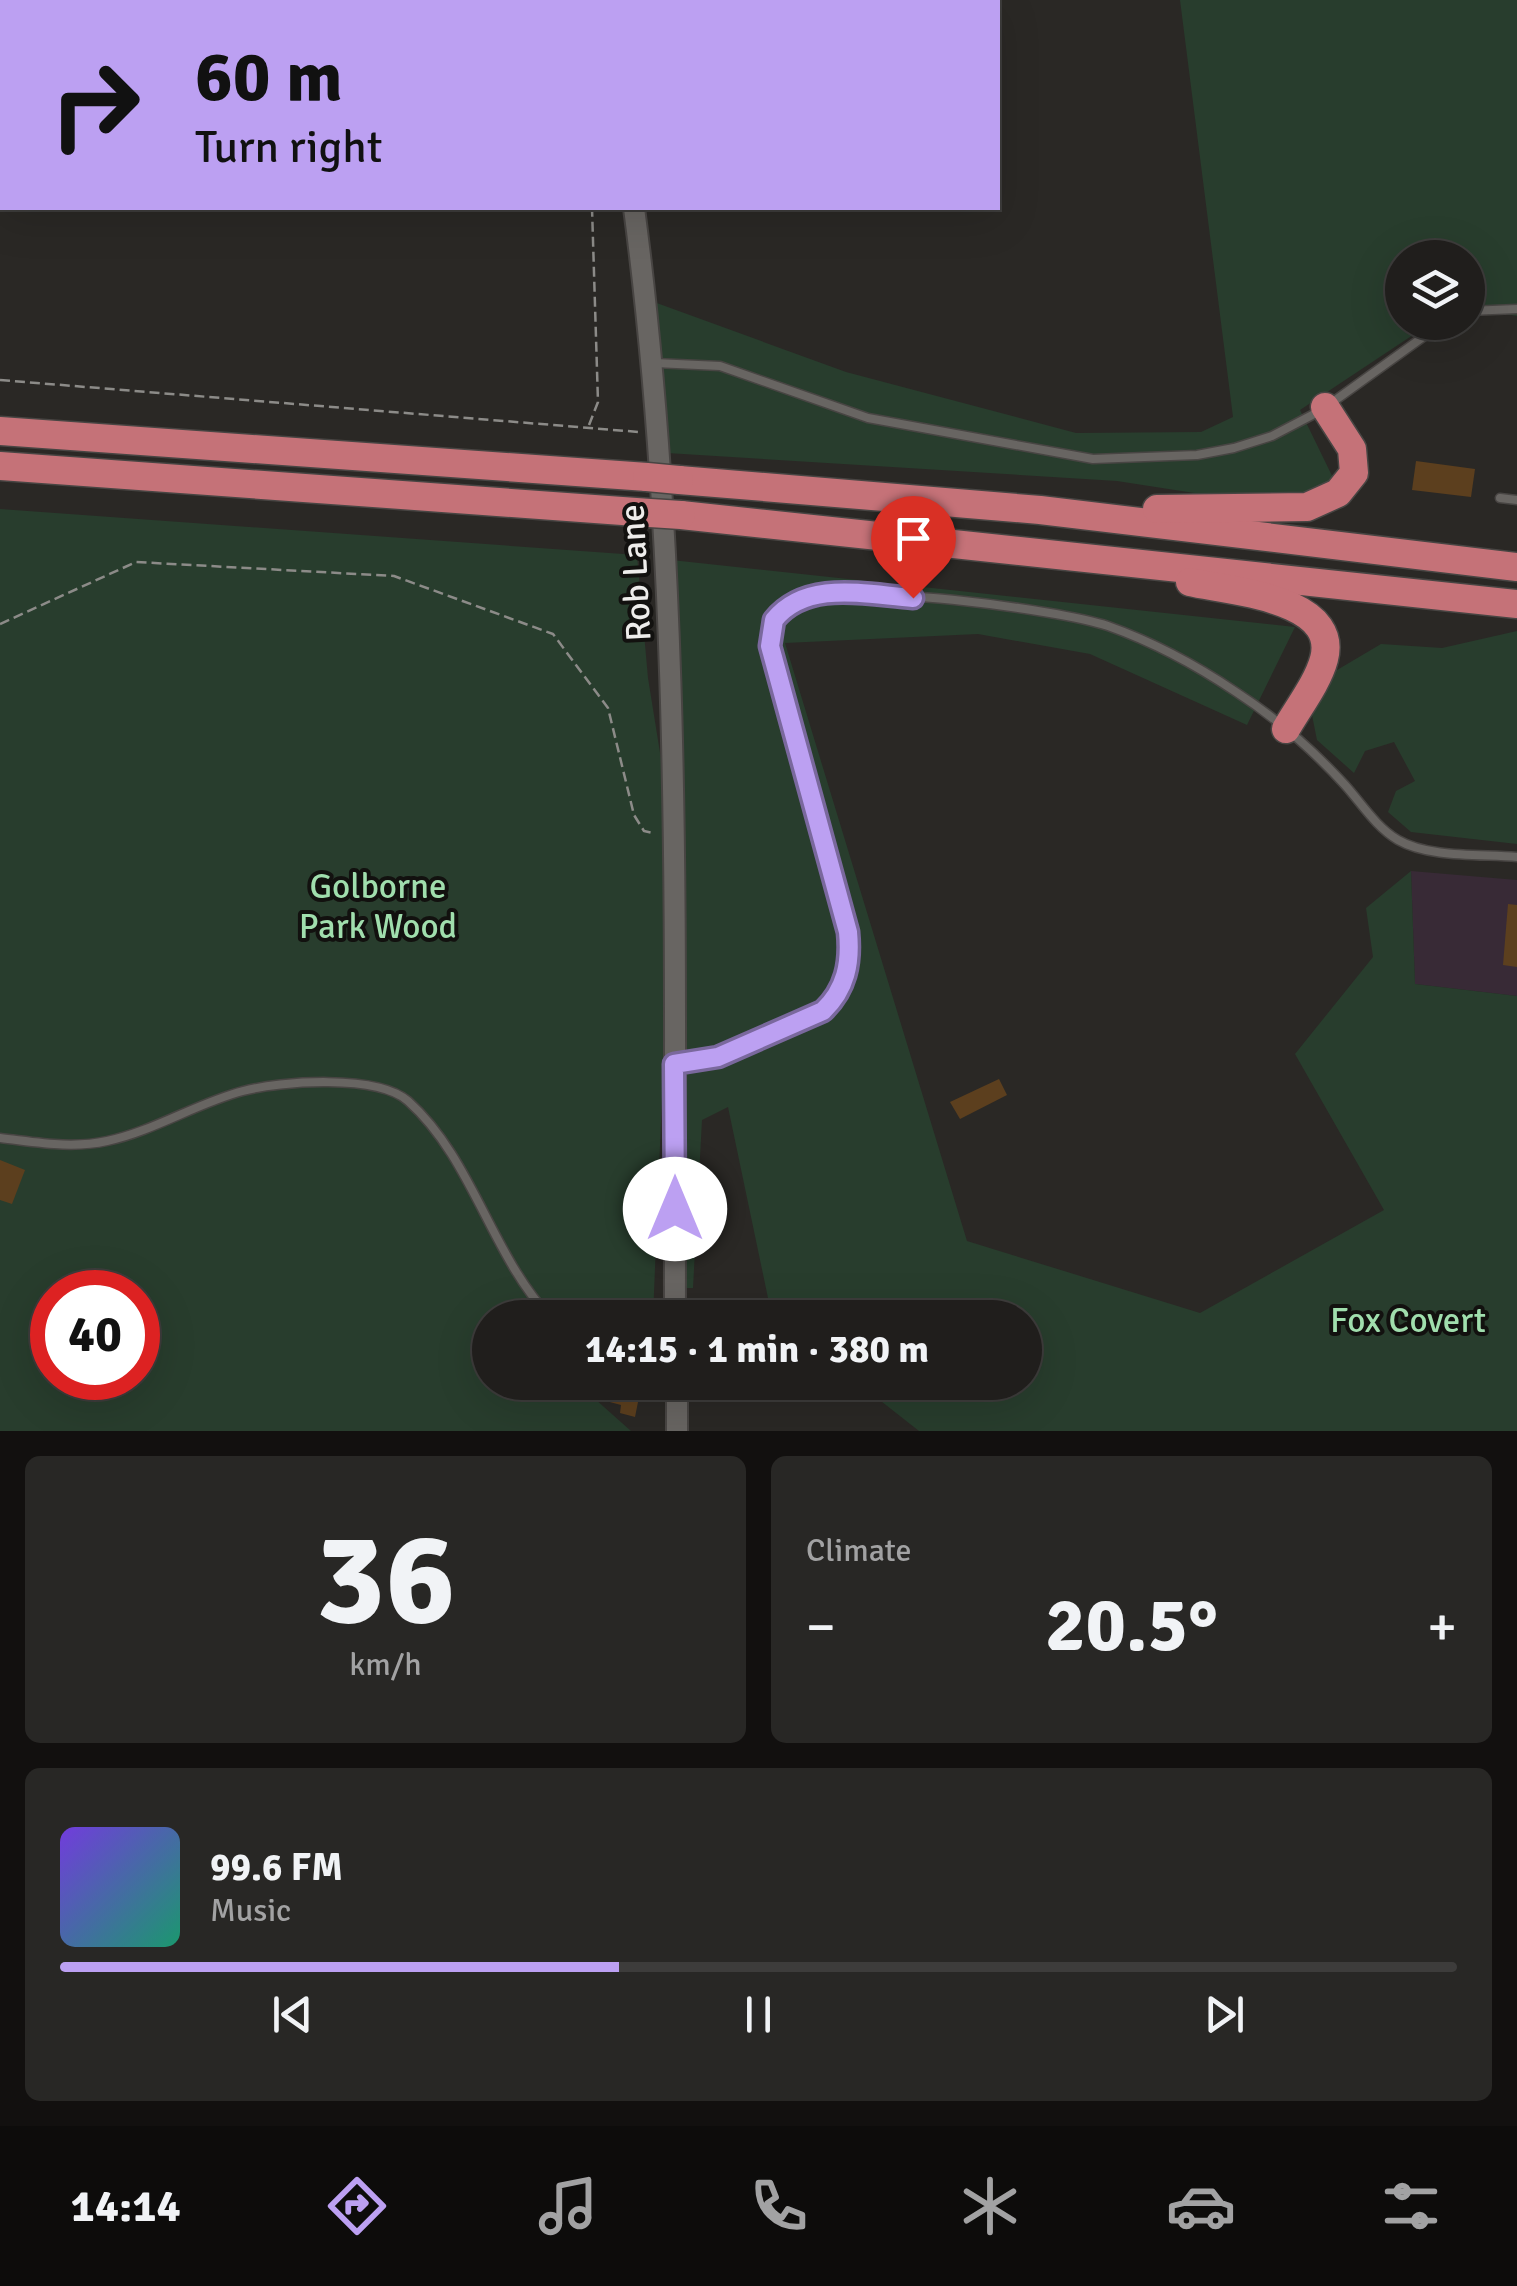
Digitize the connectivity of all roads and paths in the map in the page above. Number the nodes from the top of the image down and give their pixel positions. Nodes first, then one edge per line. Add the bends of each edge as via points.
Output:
1 (592, 210) edge
2 (634, 210) edge
3 (1517, 309) edge
4 (1485, 310) edge
5 (1419, 340) edge
6 (655, 364) junction
7 (0, 380) edge
8 (1325, 407) junction
9 (588, 427) junction
10 (0, 431) edge
11 (660, 434) junction
12 (0, 466) edge
13 (1500, 498) dead end
14 (1517, 500) edge
15 (1040, 510) junction
16 (1039, 550) junction
17 (1517, 567) edge
18 (1517, 604) edge
19 (0, 624) edge
20 (1286, 728) junction
21 (673, 836) junction
22 (1517, 857) edge
23 (674, 1064) junction
24 (0, 1138) edge
25 (537, 1300) edge
26 (675, 1300) edge
27 (677, 1400) edge
28 (676, 1431) edge

1 - 9 path via 598,402
2 - 6 street, Rob Lane
3 - 4 lane
5 - 8 lane
6 - 8 lane via 720,366 868,418 1093,459 1234,448
6 - 11 street, Rob Lane
7 - 9 path
8 - 15 highway via 1352,449 1354,472 1338,493 1307,507
9 - 11 path
10 - 15 highway, bridge
11 - 21 street, Rob Lane
12 - 16 highway, bridge via 650,512
13 - 14 lane
15 - 17 highway
16 - 18 highway
16 - 20 highway via 1284,602 1311,615 1324,634 1324,659
19 - 21 path via 136,562 394,576 553,634 608,708 634,816 644,831
20 - 22 lane via 1397,840
20 - 23 lane via 1182,660 1105,625 952,601 836,592 798,600 774,620 770,646 848,932 844,984 809,1018 718,1057
21 - 23 street, Rob Lane
23 - 26 street, Rob Lane
24 - 25 lane via 78,1146 110,1141 245,1090 370,1085 406,1099 442,1144 509,1265
27 - 28 street

